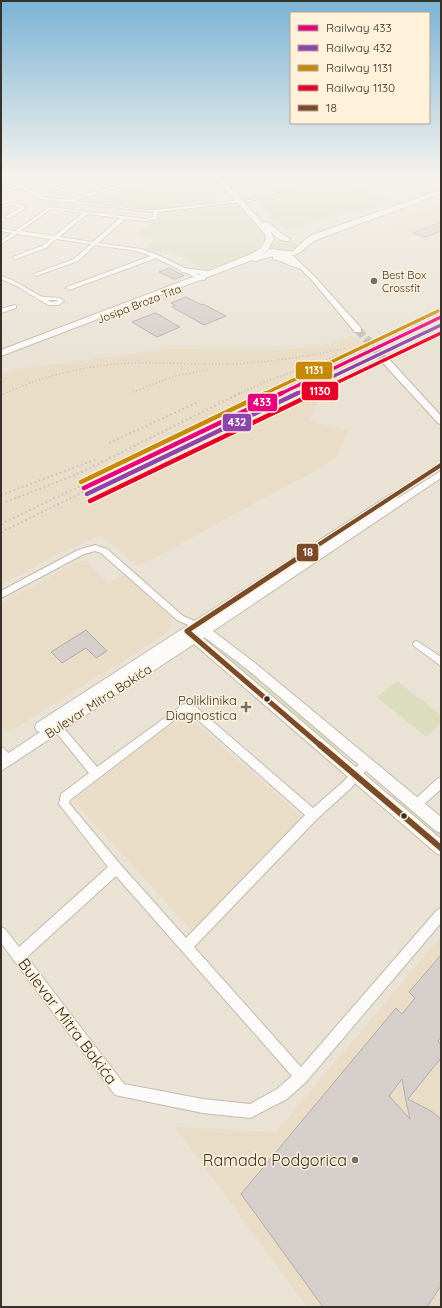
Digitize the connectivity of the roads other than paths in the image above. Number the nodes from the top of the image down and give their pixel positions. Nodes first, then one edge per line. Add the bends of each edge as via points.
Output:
1 (13, 235) edge
2 (37, 235) edge
3 (60, 235) edge
4 (104, 235) edge
5 (269, 235) edge
6 (280, 235) edge
7 (315, 235) edge
8 (56, 238) junction
9 (295, 242) junction
10 (1, 243) edge
11 (95, 243) junction
12 (267, 245) junction
13 (281, 253) junction
14 (156, 256) junction
15 (15, 258) dead end
16 (244, 263) junction
17 (299, 266) junction
18 (184, 270) junction
19 (214, 271) junction
20 (36, 275) dead end
21 (1, 277) edge
22 (201, 278) junction
23 (313, 278) junction
24 (69, 288) dead end
25 (41, 298) dead end
26 (14, 307) dead end
27 (1, 311) edge
28 (78, 326) junction
29 (358, 330) tunnel mouth
30 (1, 353) edge
31 (1, 358) edge
32 (385, 360) tunnel mouth
33 (441, 421) edge
34 (441, 465) edge
35 (441, 474) edge
36 (1, 596) edge
37 (196, 631) junction
38 (417, 644) dead end
39 (441, 662) edge
40 (54, 724) junction
41 (3, 757) edge
42 (367, 763) junction
43 (96, 772) junction
44 (356, 775) junction
45 (441, 782) edge
46 (416, 805) junction
47 (313, 815) junction
48 (441, 826) edge
49 (441, 848) edge
50 (116, 868) junction
51 (441, 914) edge
52 (1, 932) edge
53 (186, 946) junction
54 (19, 956) junction
55 (301, 1077) junction

1 - 10 street
2 - 8 street
3 - 8 street
4 - 11 street
5 - 12 main road
6 - 9 main road
7 - 9 main road
8 - 11 street
8 - 15 street via 40,250
9 - 12 main road via 276,239
9 - 13 main road, Josipa Broza Tita
9 - 23 street via 300,260 312,273
11 - 14 street via 138,250
11 - 20 street via 74,262
12 - 13 main road via 270,251
12 - 19 main road, Josipa Broza Tita via 254,256
13 - 16 main road, Josipa Broza Tita
13 - 17 street via 291,257
14 - 18 street
14 - 24 street
16 - 17 main road via 276,257
16 - 22 main road, Josipa Broza Tita
17 - 23 street
18 - 19 main road via 199,273
18 - 22 street
19 - 22 main road, Josipa Broza Tita
21 - 25 street
22 - 28 main road, Josipa Broza Tita
23 - 29 street
26 - 27 street
28 - 30 main road, Josipa Broza Tita
28 - 31 main road, Josipa Broza Tita
32 - 33 street
34 - 37 street
35 - 37 street
36 - 37 street via 81,552 95,548 104,551 180,618 182,625
37 - 40 street, Bulevar Mitra Bakića
37 - 42 street via 251,666
37 - 44 street
38 - 39 street
40 - 41 street, Bulevar Mitra Bakića
40 - 43 street
42 - 44 street
42 - 46 street
43 - 47 street via 184,708 188,708
43 - 50 street via 65,797 64,804
44 - 47 street
44 - 49 street
45 - 46 street
46 - 48 street
47 - 53 street
50 - 53 street
50 - 54 street
51 - 55 street
52 - 54 street, Bulevar Mitra Bakića
53 - 55 street
54 - 55 street, Bulevar Mitra Bakića via 120,1090 203,1106 250,1111 282,1094

